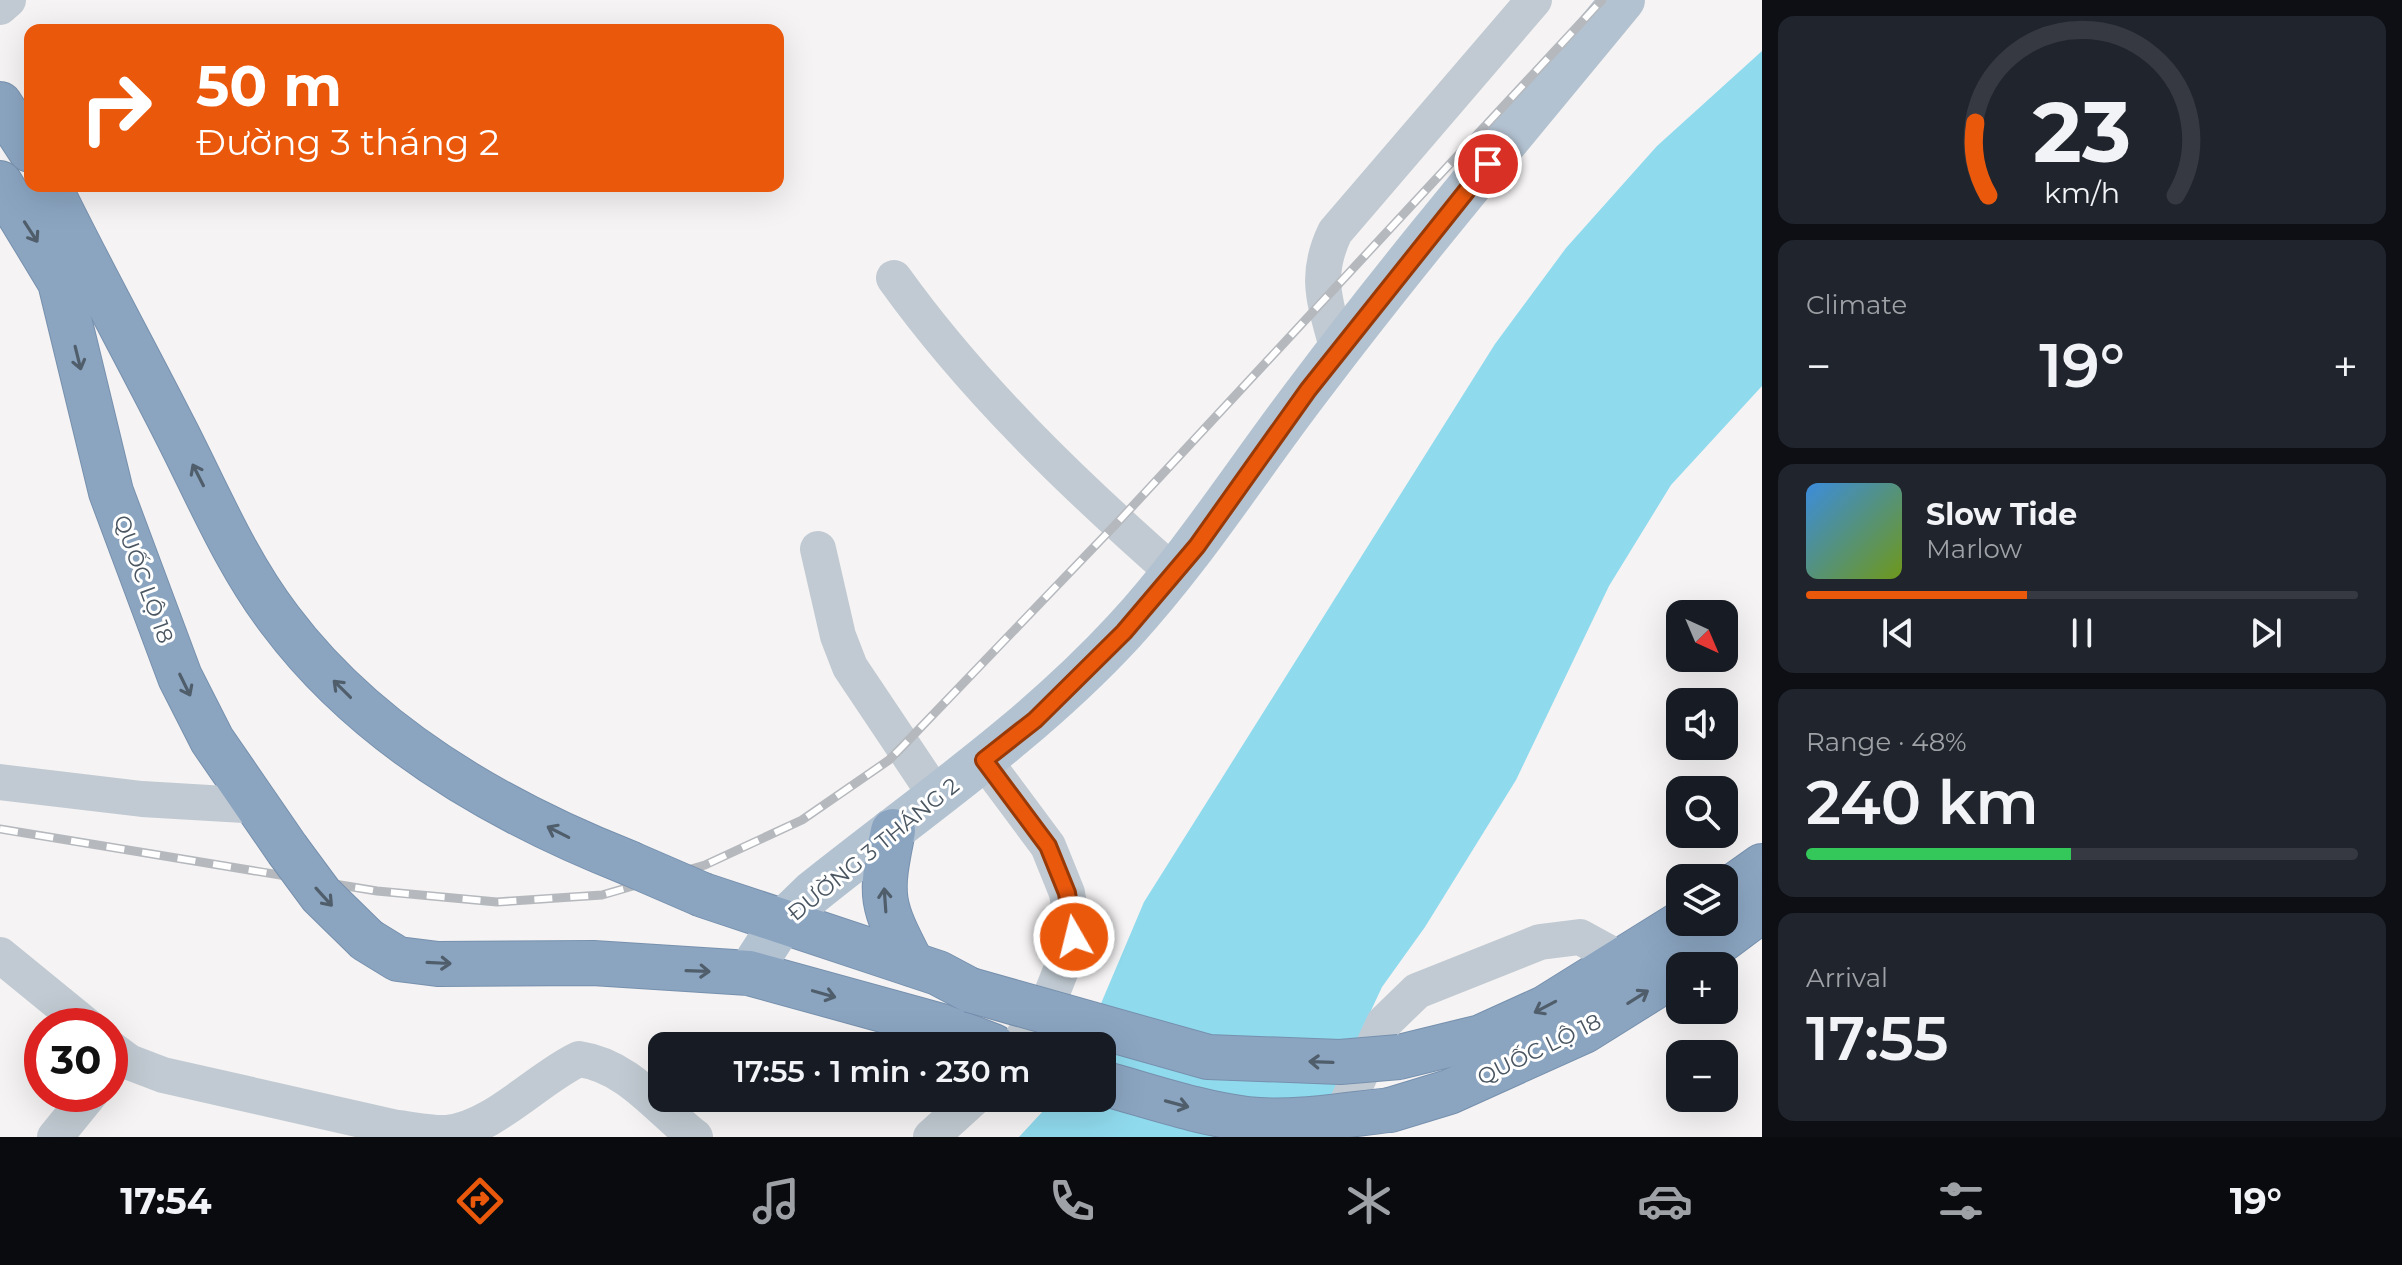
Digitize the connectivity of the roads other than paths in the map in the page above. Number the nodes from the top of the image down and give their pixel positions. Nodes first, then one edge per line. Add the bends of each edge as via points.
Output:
1 (8, 0) edge
2 (1534, 0) edge
3 (1623, 0) edge
4 (0, 7) edge
5 (0, 104) edge
6 (24, 141) edge
7 (0, 183) edge
8 (52, 192) edge
9 (894, 278) dead end
10 (1338, 351) junction
11 (818, 549) dead end
12 (1174, 573) junction
13 (984, 760) junction
14 (0, 782) edge
15 (937, 797) junction
16 (260, 806) junction
17 (893, 831) junction
18 (1762, 866) edge
19 (1738, 883) edge
20 (1762, 910) edge
21 (782, 922) junction
22 (1666, 933) edge
23 (1706, 952) edge
24 (0, 955) edge
25 (1622, 960) junction
26 (912, 964) junction
27 (749, 973) junction
28 (1666, 980) edge
29 (65, 1008) edge
30 (957, 1032) edge
31 (1027, 1032) edge
32 (128, 1063) edge
33 (1116, 1087) edge
34 (75, 1112) edge
35 (959, 1112) edge
36 (394, 1133) edge
37 (55, 1137) edge
38 (695, 1137) edge
39 (931, 1137) edge
40 (1331, 1137) edge

1 - 4 street
2 - 10 street via 1335,232 1322,258 1320,281
3 - 10 main road, ĐƯỜNG 3 THÁNG 2
5 - 6 highway
7 -> 16 highway, QUỐC LỘ 18 via 60,282 111,492 180,677 212,740
21 -> 8 highway, QUỐC LỘ 18, bridge via 703,895 527,816 423,757 343,691 281,622 230,539
9 - 12 street via 1030,437
10 - 12 main road, ĐƯỜNG 3 THÁNG 2
11 - 15 street via 850,667
12 - 13 main road, ĐƯỜNG 3 THÁNG 2 via 1124,632 1046,709
13 - 15 main road, ĐƯỜNG 3 THÁNG 2
13 - 31 street via 1048,846 1067,893 1074,937 1050,998
14 - 16 street
15 - 17 main road, ĐƯỜNG 3 THÁNG 2
16 -> 27 highway, QUỐC LỘ 18, bridge via 321,895 367,940 398,959
17 - 21 main road, ĐƯỜNG 3 THÁNG 2
26 -> 17 highway via 884,910 884,873
18 - 19 highway
20 - 23 highway
21 - 26 highway, QUỐC LỘ 18
21 - 27 main road, ĐƯỜNG 3 THÁNG 2
22 - 25 highway, QUỐC LỘ 18
24 - 29 street
25 -> 26 highway, QUỐC LỘ 18, bridge via 1545,1008 1481,1037 1399,1057 1340,1062 1208,1057 970,990
25 - 40 street via 1580,937 1540,942 1417,991 1384,1023
27 -> 30 highway, QUỐC LỘ 18
33 -> 28 highway, QUỐC LỘ 18, bridge via 1247,1119 1301,1120 1390,1110 1449,1092 1584,1031
32 - 36 street
34 - 37 street
35 - 39 street
36 - 38 street via 451,1133 472,1126 579,1059 599,1062 627,1077

